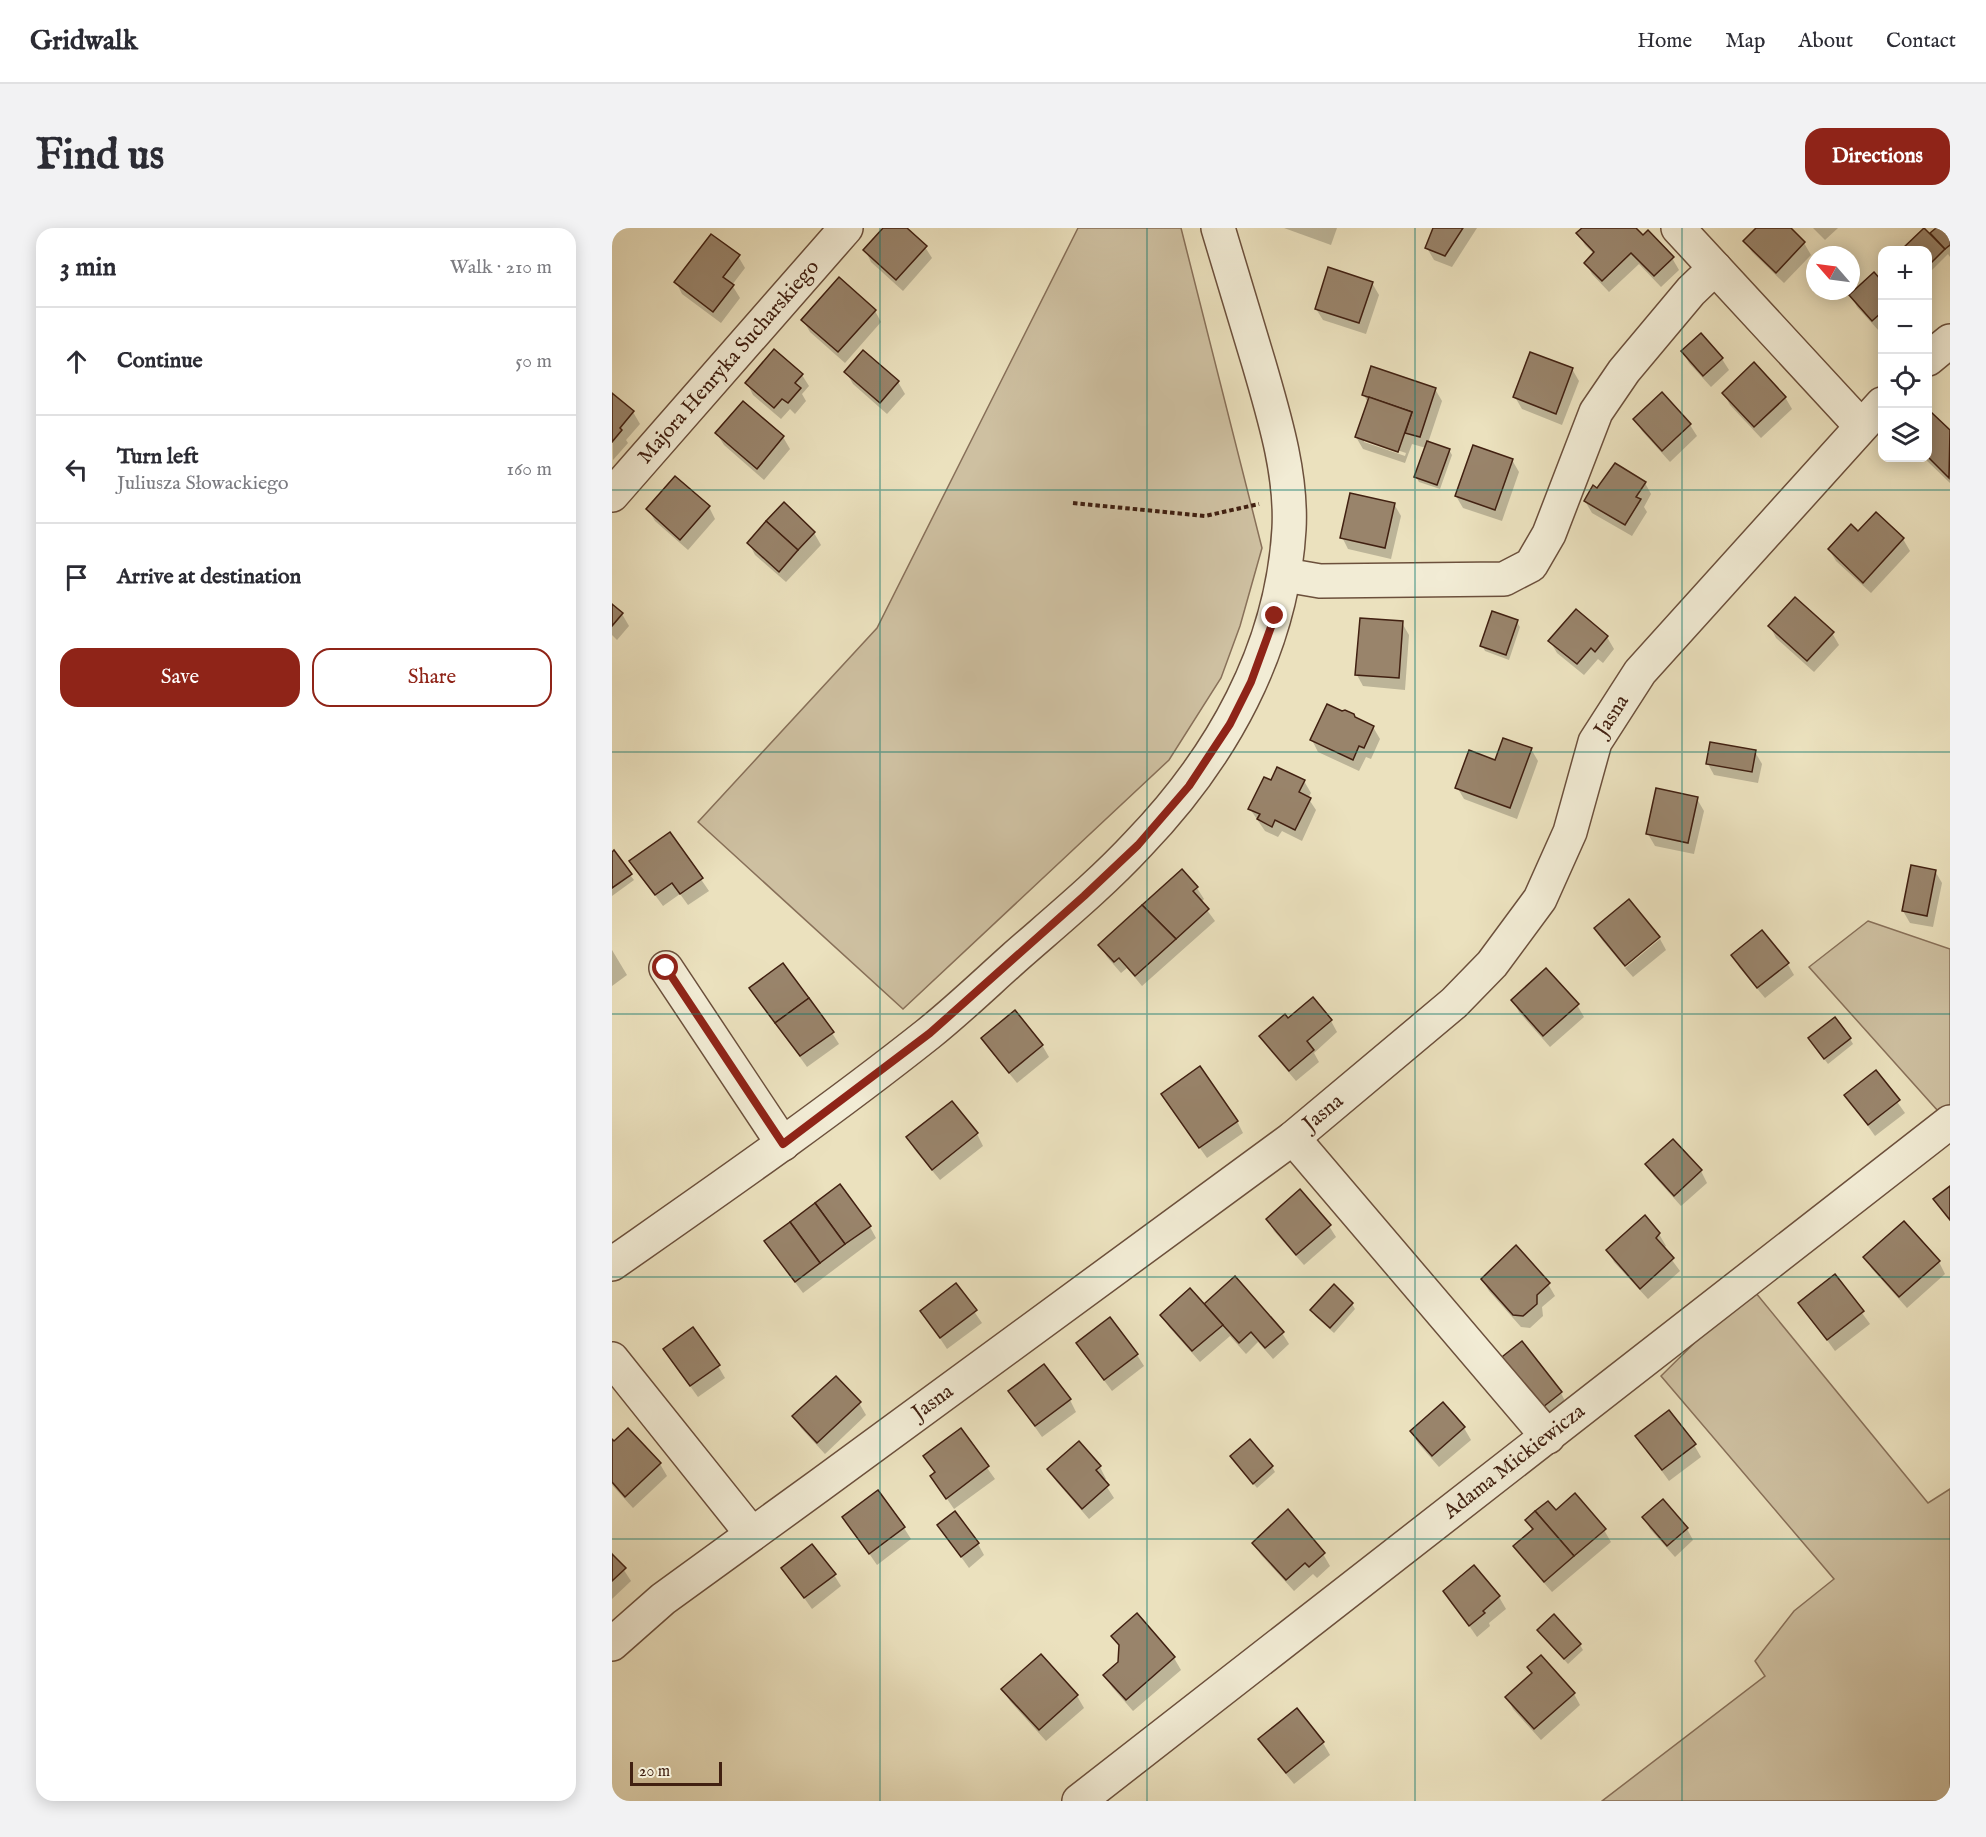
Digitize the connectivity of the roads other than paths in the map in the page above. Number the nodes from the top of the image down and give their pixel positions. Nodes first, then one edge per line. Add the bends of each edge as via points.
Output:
1 (846, 228) edge
2 (1218, 228) edge
3 (1678, 228) edge
4 (1715, 268) junction
5 (1950, 341) edge
6 (1932, 356) edge
7 (1872, 415) edge
8 (612, 495) edge
9 (1285, 575) junction
10 (666, 968) dead end
11 (1950, 1122) edge
12 (1293, 1138) junction
13 (783, 1144) junction
14 (612, 1264) edge
15 (612, 1359) edge
16 (1548, 1437) junction
17 (752, 1534) junction
18 (612, 1644) edge
19 (1079, 1801) edge

1 - 8 street, Majora Henryka Sucharskiego
2 - 9 street via 1273,412 1285,471 1290,524
3 - 4 street, Jasna
4 - 7 street, Jasna
4 - 9 street via 1624,371 1596,412 1549,534 1531,565 1504,579 1320,581
5 - 6 street
7 - 12 street, Jasna via 1640,672 1595,742 1570,832 1540,899 1492,964 1454,1003
9 - 13 street via 1272,628 1230,724 1189,786 1138,845 930,1033
10 - 13 street
11 - 16 street, Adama Mickiewicza
12 - 16 street
12 - 17 street, Jasna
13 - 14 street
15 - 17 street
16 - 19 street, Adama Mickiewicza
17 - 18 street, Jasna via 663,1599

